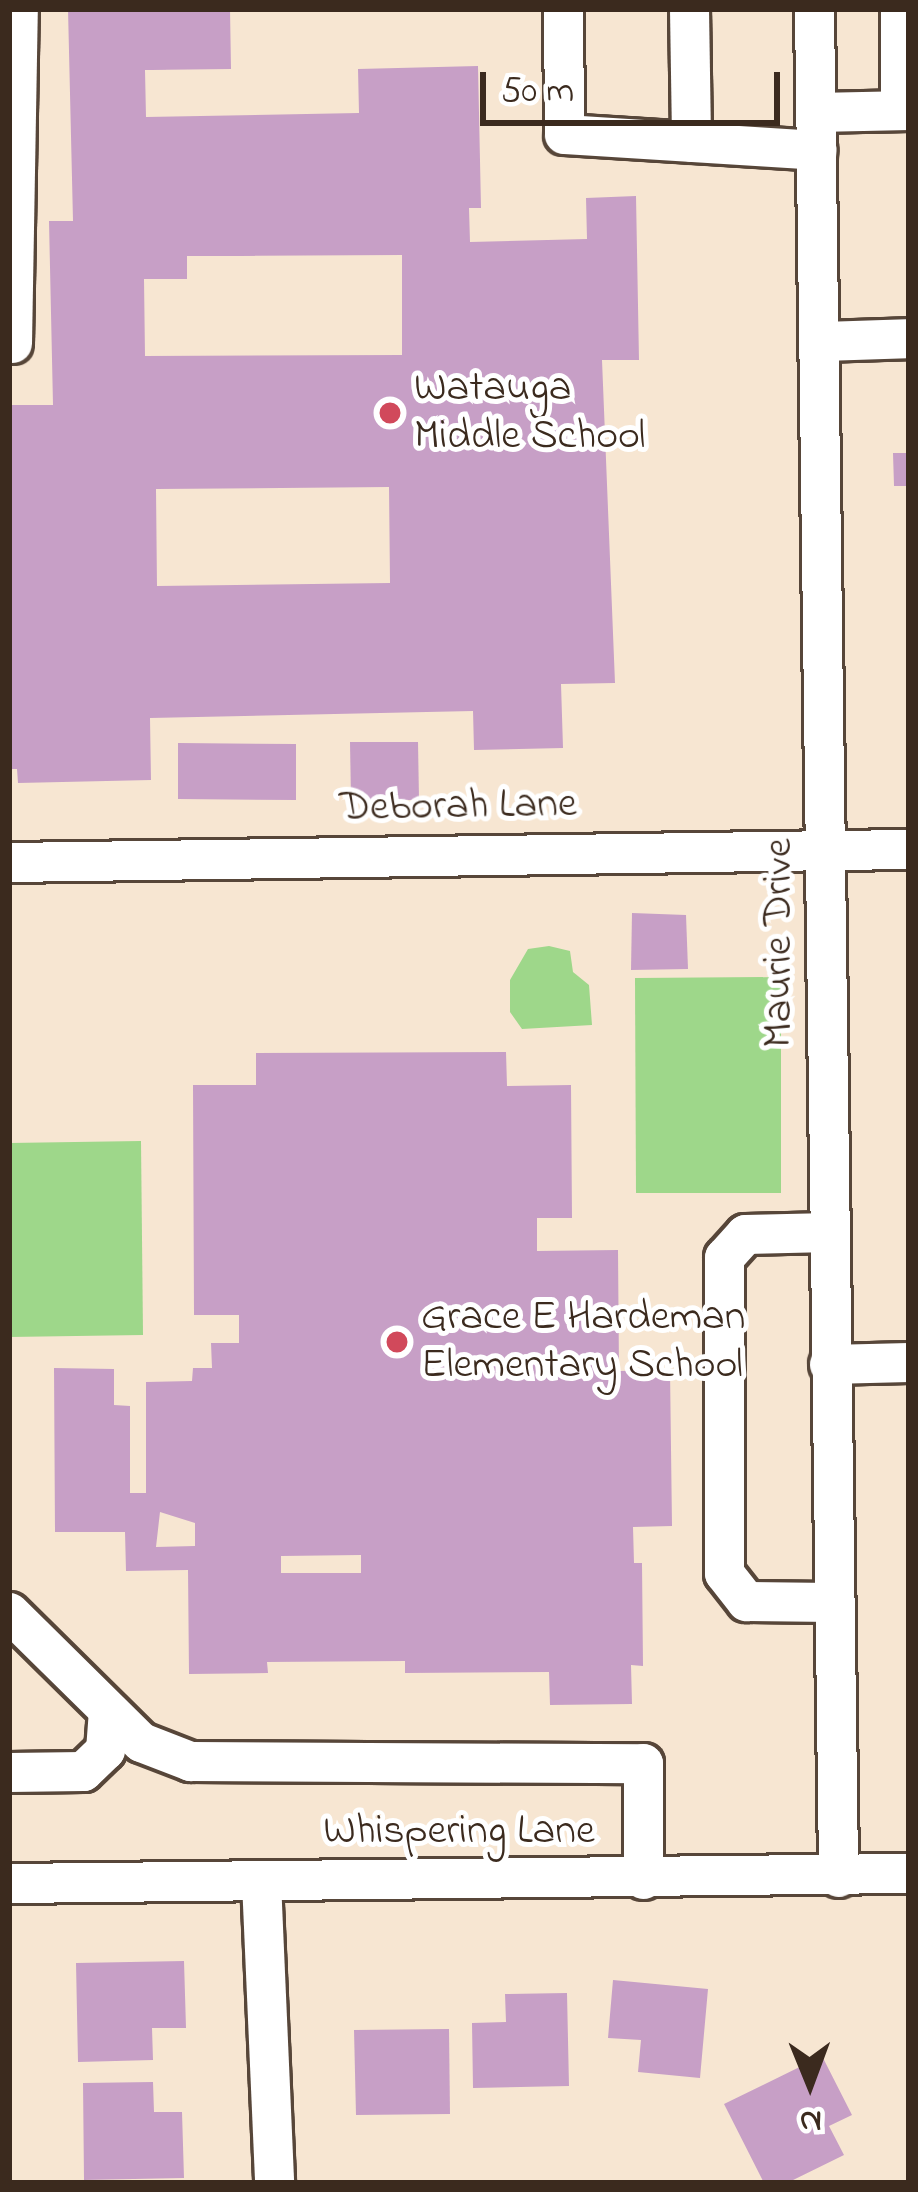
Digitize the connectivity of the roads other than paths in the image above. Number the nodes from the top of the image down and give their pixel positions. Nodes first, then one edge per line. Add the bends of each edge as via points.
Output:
1 (18, 9) edge
2 (563, 9) edge
3 (689, 9) edge
4 (814, 9) edge
5 (900, 9) edge
6 (905, 110) edge
7 (816, 131) junction
8 (691, 142) junction
9 (909, 338) edge
10 (820, 341) junction
11 (12, 343) edge
12 (828, 849) junction
13 (909, 849) edge
14 (9, 862) edge
15 (830, 1232) junction
16 (909, 1362) edge
17 (830, 1364) junction
18 (834, 1603) junction
19 (9, 1612) edge
20 (108, 1710) junction
21 (9, 1772) edge
22 (909, 1873) edge
23 (838, 1876) junction
24 (643, 1879) junction
25 (261, 1881) junction
26 (9, 1883) edge
27 (274, 2183) edge

1 - 11 street
2 - 8 street via 564,134
3 - 8 street
4 - 7 street, Maurie Drive
5 - 6 street
6 - 7 street
7 - 8 street
7 - 10 street, Maurie Drive
9 - 10 street
10 - 12 street, Maurie Drive
12 - 13 street, Deborah Lane
12 - 14 street, Deborah Lane
12 - 15 street, Maurie Drive
15 - 17 street, Maurie Drive
15 - 18 street via 745,1234 724,1257 724,1573 746,1601
16 - 17 street
17 - 18 street, Maurie Drive
18 - 23 street, Maurie Drive
19 - 20 street
20 - 21 street via 105,1750 83,1771
20 - 24 street via 141,1742 190,1762 643,1763
22 - 23 street, Whispering Lane
23 - 24 street, Whispering Lane
24 - 25 street, Whispering Lane
25 - 26 street, Whispering Lane
25 - 27 street

